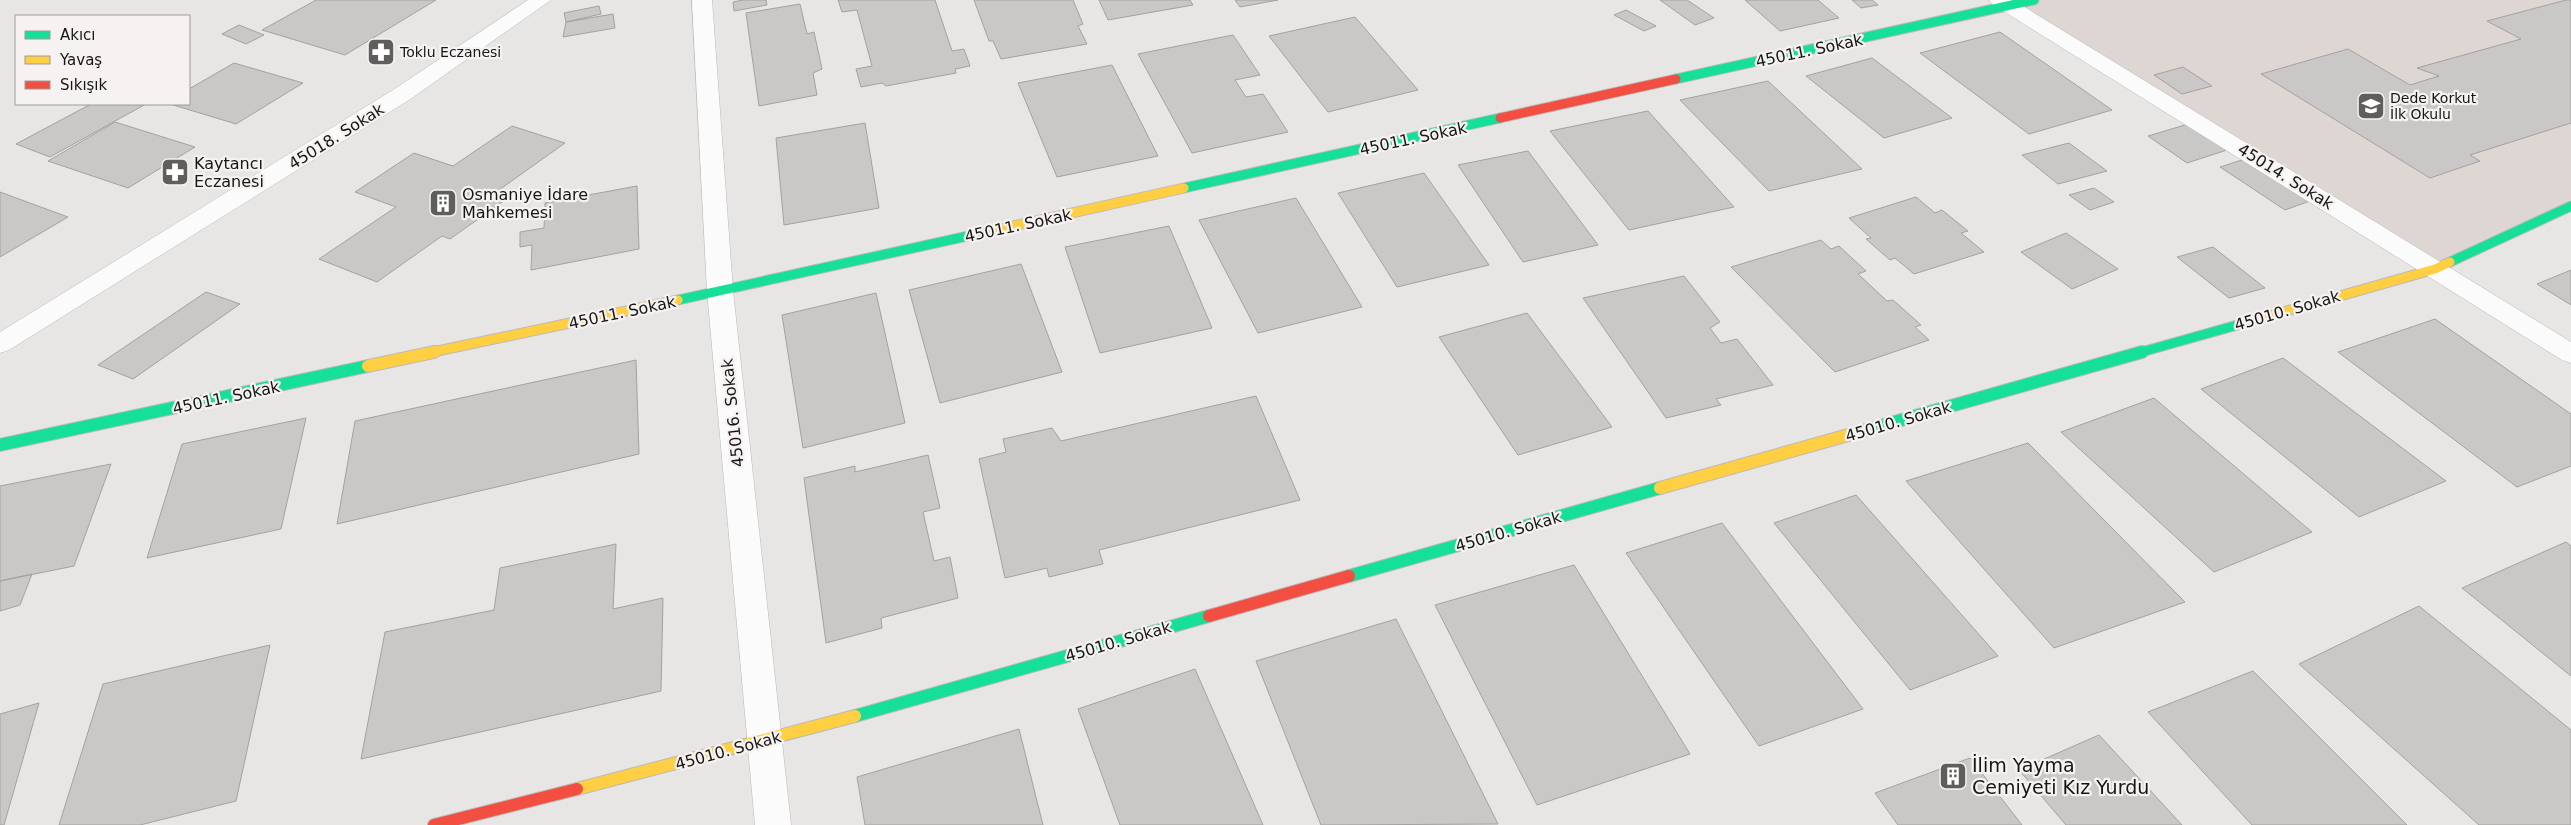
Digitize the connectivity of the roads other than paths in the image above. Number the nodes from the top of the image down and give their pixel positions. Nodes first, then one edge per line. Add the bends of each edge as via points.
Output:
1 (541, 0) edge
2 (702, 0) edge
3 (2034, 0) edge
4 (2004, 3) edge
5 (2571, 206) edge
6 (2435, 269) junction
7 (720, 291) junction
8 (0, 344) edge
9 (2571, 354) edge
10 (0, 445) edge
11 (764, 741) junction
12 (434, 825) edge
13 (773, 825) edge

1 - 8 street, 45018. Sokak via 401,95
2 - 7 street, 45016. Sokak
3 - 4 street, 45011. Sokak
4 - 6 street, 45014. Sokak
4 - 7 street, 45011. Sokak
5 - 6 street, 45010. Sokak
6 - 9 street, 45014. Sokak
6 - 11 street, 45010. Sokak
7 - 10 street, 45011. Sokak
7 - 11 street, 45016. Sokak
11 - 12 street, 45010. Sokak
11 - 13 street, 45016. Sokak

